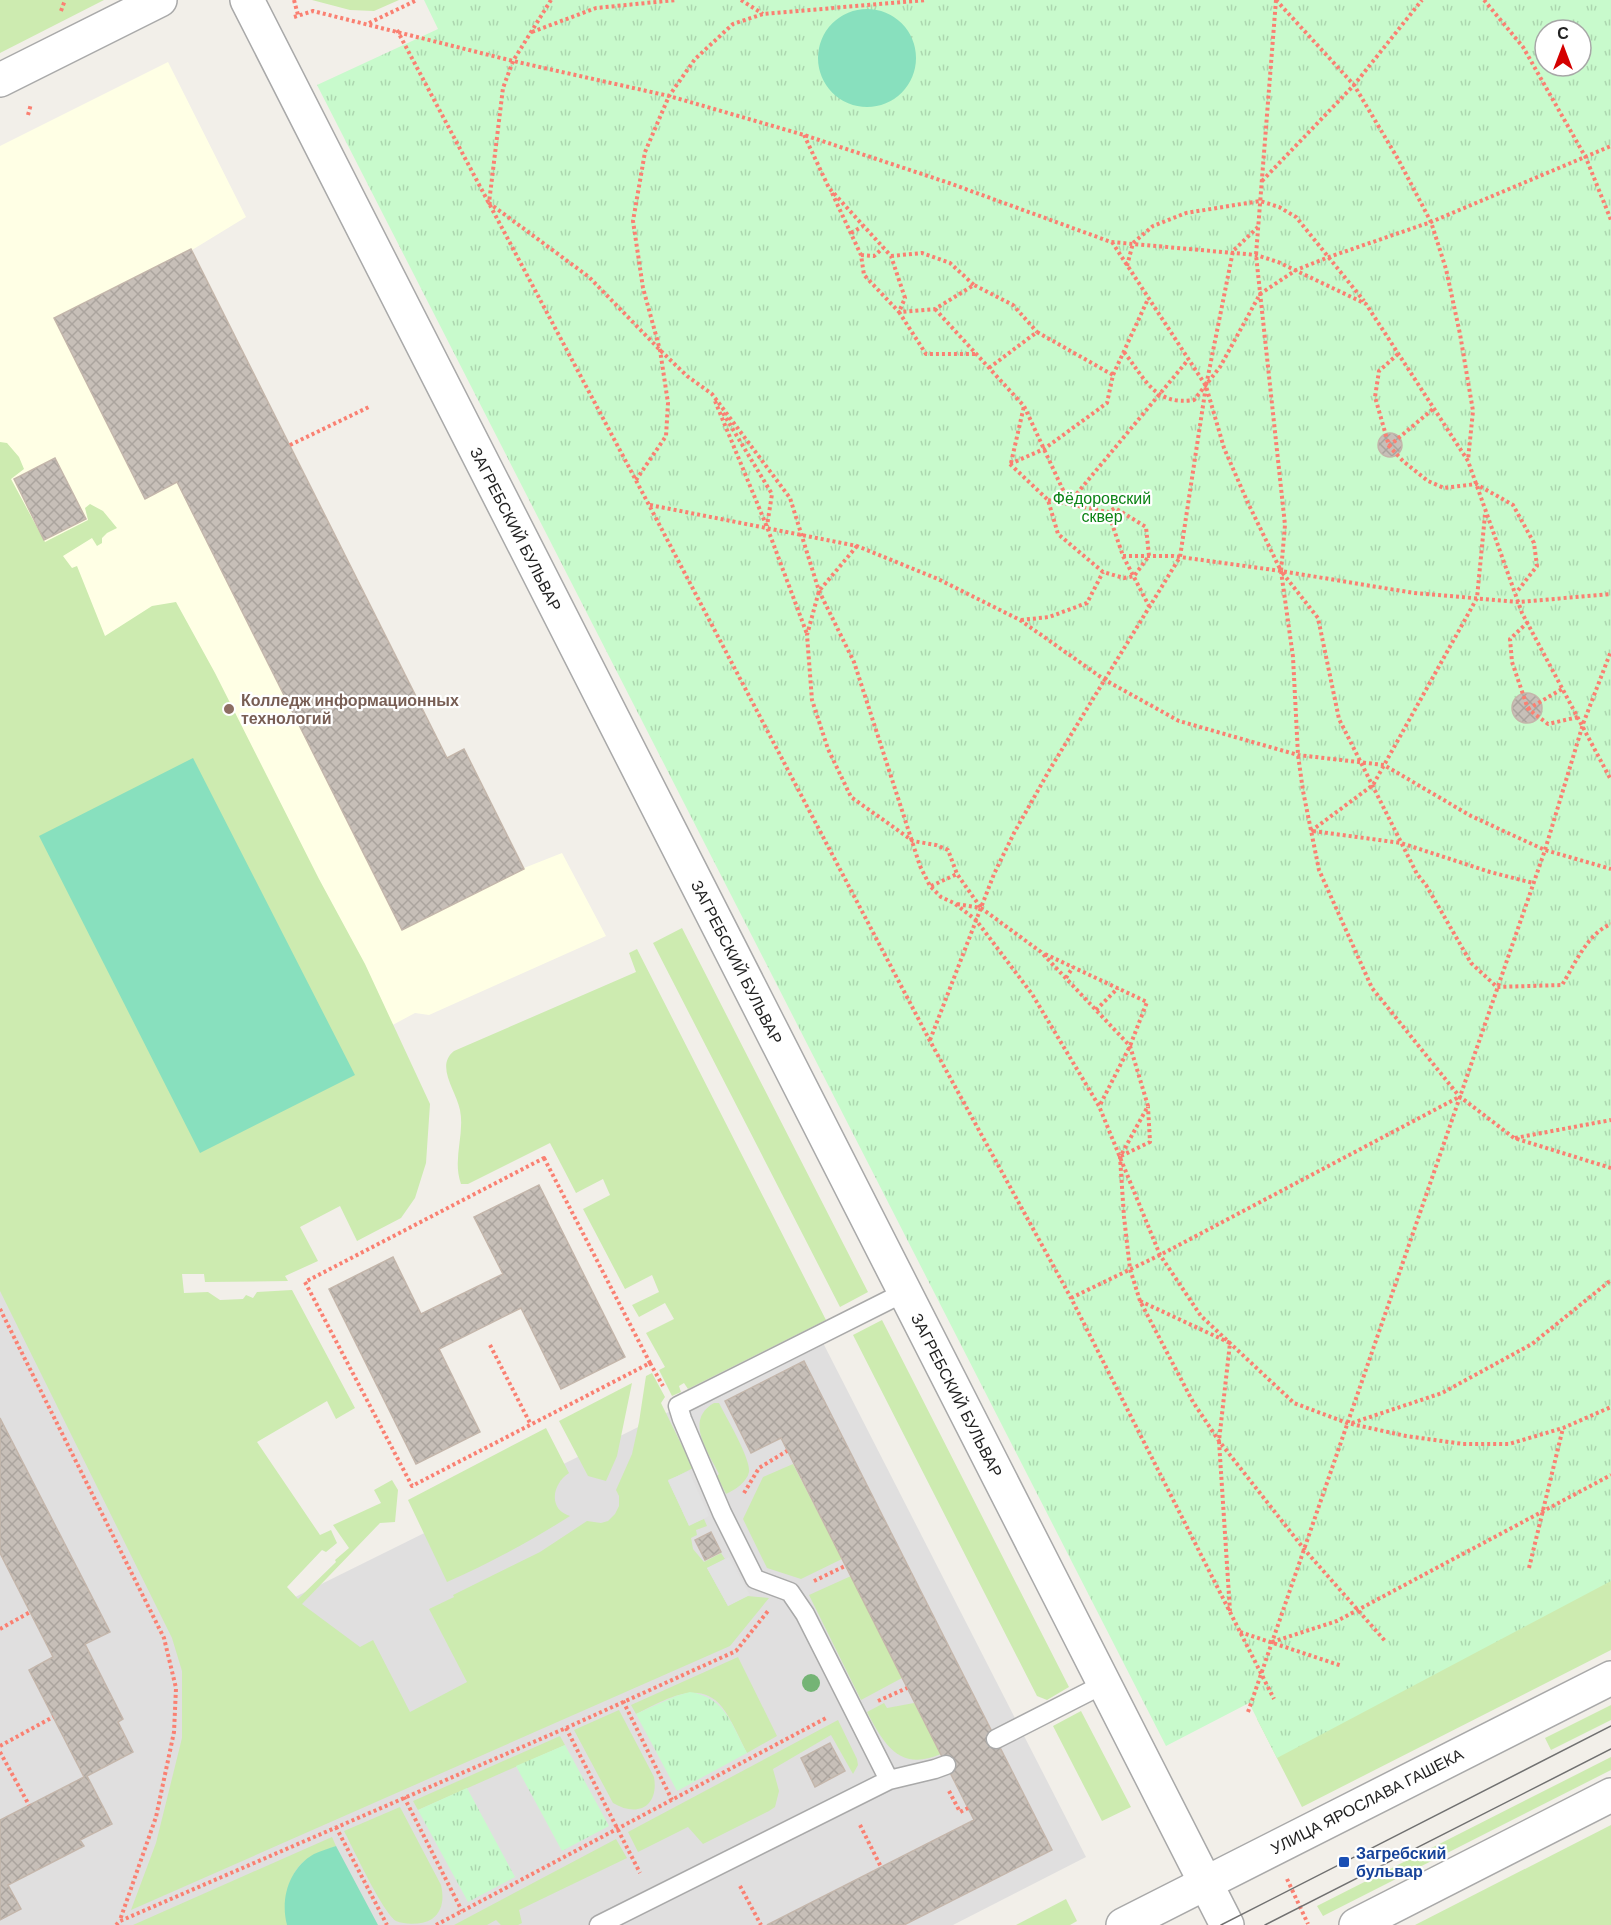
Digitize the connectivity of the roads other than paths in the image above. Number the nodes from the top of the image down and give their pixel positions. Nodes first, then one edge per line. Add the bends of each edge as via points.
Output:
1 (160, 0) edge
2 (247, 0) edge
3 (0, 80) edge
4 (905, 1292) junction
5 (1611, 1678) edge
6 (1104, 1684) junction
7 (996, 1739) dead end
8 (946, 1765) dead end
9 (889, 1780) junction
10 (1611, 1795) edge
11 (1205, 1883) junction
12 (599, 1925) edge
13 (1123, 1925) edge
14 (1227, 1925) edge
15 (1356, 1925) edge

1 - 3 street
2 - 4 street, ЗАГРЕБСКИЙ БУЛЬВАР
4 - 6 street, ЗАГРЕБСКИЙ БУЛЬВАР
4 - 9 lane via 678,1406 722,1513 755,1579 790,1592 805,1614
5 - 11 street, УЛИЦА ЯРОСЛАВА ГАШЕКА
6 - 7 lane
6 - 11 street, ЗАГРЕБСКИЙ БУЛЬВАР
8 - 9 lane
9 - 12 lane
10 - 15 street
11 - 13 street, УЛИЦА ЯРОСЛАВА ГАШЕКА
11 - 14 street, ЗАГРЕБСКИЙ БУЛЬВАР

